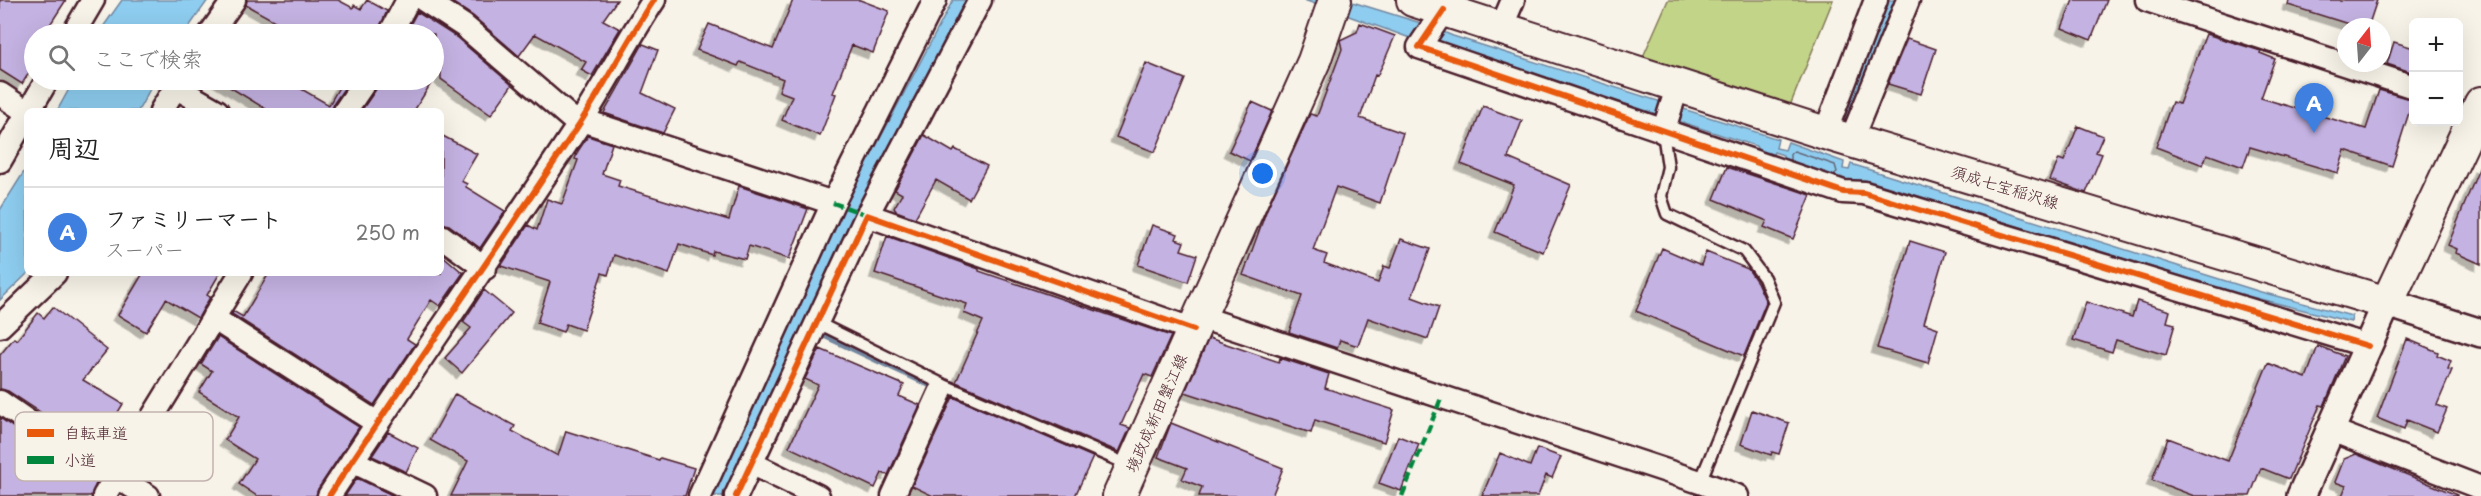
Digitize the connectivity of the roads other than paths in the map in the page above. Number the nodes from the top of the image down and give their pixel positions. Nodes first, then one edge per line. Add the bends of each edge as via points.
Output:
1 (234, 0) edge
2 (408, 0) edge
3 (424, 0) edge
4 (654, 0) edge
5 (935, 0) edge
6 (980, 0) edge
7 (1413, 0) edge
8 (1876, 0) edge
9 (1908, 0) edge
10 (2147, 0) edge
11 (91, 1) edge
12 (1332, 10) edge
13 (1507, 14) edge
14 (78, 24) edge
15 (217, 24) edge
16 (395, 24) edge
17 (1433, 26) junction
18 (2409, 85) edge
19 (41, 90) edge
20 (173, 90) edge
21 (187, 90) edge
22 (359, 90) edge
23 (1675, 93) junction
24 (0, 94) edge
25 (2475, 105) edge
26 (30, 108) edge
27 (163, 108) edge
28 (213, 108) edge
29 (347, 108) edge
30 (24, 109) edge
31 (24, 119) edge
32 (580, 123) junction
33 (1663, 130) junction
34 (1838, 136) junction
35 (0, 161) edge
36 (833, 203) junction
37 (867, 215) junction
38 (444, 238) edge
39 (485, 268) junction
40 (52, 276) edge
41 (239, 276) edge
42 (2387, 303) junction
43 (213, 318) junction
44 (816, 322) junction
45 (1197, 323) junction
46 (0, 326) edge
47 (2481, 333) edge
48 (2368, 346) junction
49 (942, 389) junction
50 (0, 402) edge
51 (15, 412) edge
52 (156, 412) edge
53 (378, 423) junction
54 (2331, 430) junction
55 (352, 461) junction
56 (751, 463) junction
57 (1132, 467) junction
58 (114, 481) edge
59 (125, 481) edge
60 (1701, 482) junction
61 (2481, 488) edge
62 (104, 496) edge
63 (148, 496) edge
64 (328, 496) edge
65 (425, 496) edge
66 (700, 496) edge
67 (736, 496) edge
68 (818, 496) edge
69 (893, 496) edge
70 (1119, 496) edge
71 (1737, 496) edge
72 (2301, 496) edge

1 - 15 street
2 - 16 street
3 - 32 street via 464,26
4 - 32 street
5 - 36 street
6 - 37 street
7 - 17 main road, 須成七宝稲沢線
8 - 34 street
9 - 34 street
10 - 18 street
11 - 14 street
12 - 45 main road, 境政成新田蟹江線 via 1314,61
13 - 17 main road, 須成七宝稲沢線
13 - 23 main road, 須成七宝稲沢線
17 - 33 street via 1419,47
19 - 26 street
20 - 27 street
21 - 28 street
22 - 29 street
23 - 33 street
23 - 34 main road, 須成七宝稲沢線
24 - 30 street
25 - 42 main road
31 - 35 street
32 - 36 street
32 - 39 street
33 - 48 street via 1843,192 1864,193
33 - 60 lane via 1668,166 1661,196 1667,214 1744,251 1764,278 1774,302
34 - 42 main road, 須成七宝稲沢線
36 - 66 street
37 - 44 street
37 - 45 street
38 - 39 street
39 - 53 street
40 - 46 street
41 - 43 street
42 - 47 street
42 - 48 street
43 - 52 street
43 - 53 street
44 - 49 lane
44 - 56 street
45 - 57 main road, 境政成新田蟹江線
45 - 60 street
48 - 54 street
49 - 57 lane
49 - 69 street
50 - 51 street
53 - 55 street
54 - 61 street
54 - 72 street
55 - 64 street
55 - 65 street
56 - 67 street
56 - 68 street
57 - 70 main road, 境政成新田蟹江線
58 - 62 street
59 - 63 street
60 - 71 street

